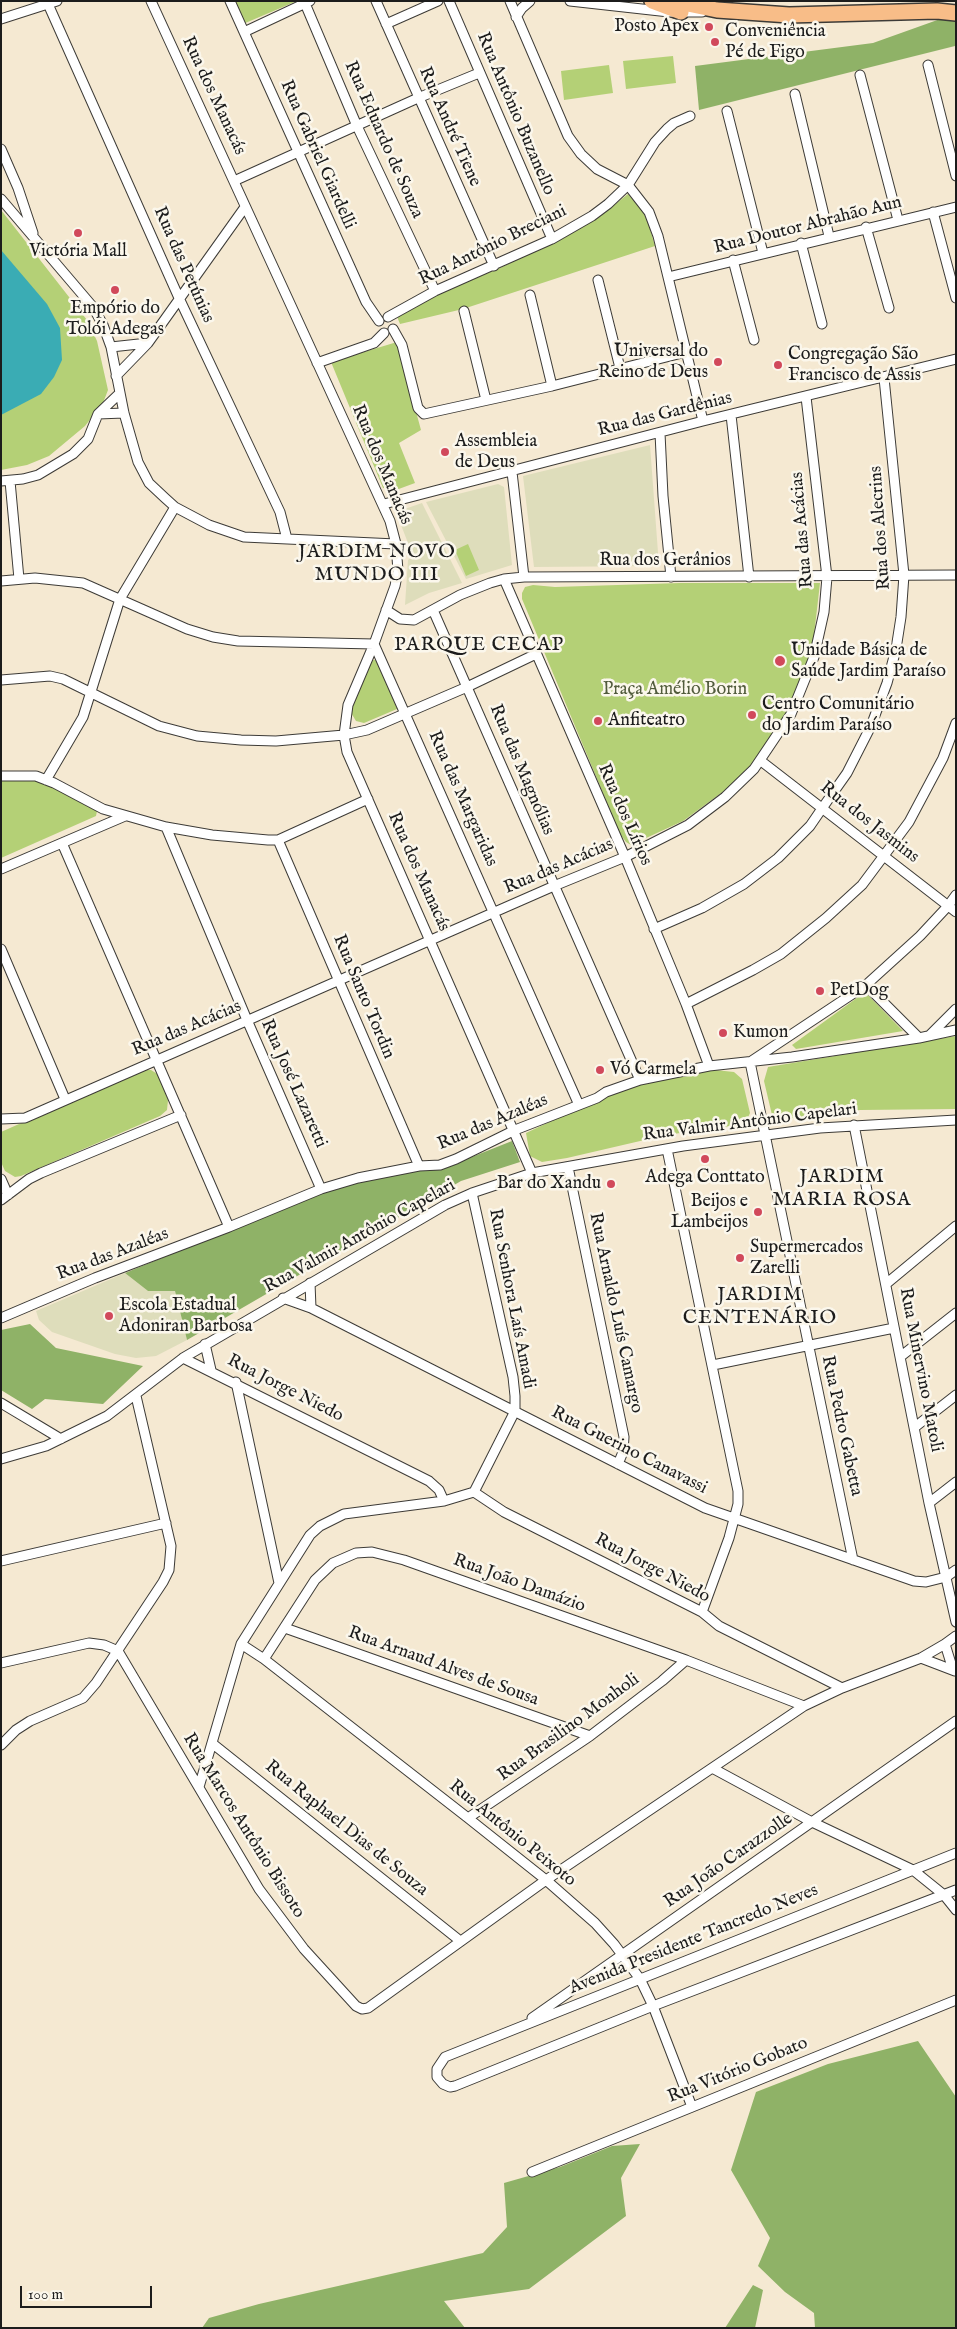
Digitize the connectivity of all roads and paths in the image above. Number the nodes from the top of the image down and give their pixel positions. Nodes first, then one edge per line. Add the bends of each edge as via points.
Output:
1 (151, 1) edge
2 (230, 1) edge
3 (376, 1) edge
4 (438, 1) edge
5 (449, 1) edge
6 (510, 1) edge
7 (530, 1) edge
8 (570, 1) edge
9 (652, 1) edge
10 (673, 1) edge
11 (53, 2) edge
12 (306, 2) edge
13 (936, 6) edge
14 (717, 10) junction
15 (685, 13) junction
16 (956, 13) edge
17 (516, 17) junction
18 (1, 20) edge
19 (386, 24) junction
20 (244, 32) junction
21 (928, 65) dead end
22 (479, 73) junction
23 (860, 75) dead end
24 (795, 94) dead end
25 (418, 98) junction
26 (727, 111) dead end
27 (690, 116) dead end
28 (357, 126) junction
29 (1, 148) edge
30 (298, 152) junction
31 (956, 176) edge
32 (234, 182) junction
33 (628, 185) junction
34 (1, 199) edge
35 (245, 207) junction
36 (956, 207) edge
37 (933, 212) junction
38 (898, 220) junction
39 (866, 227) junction
40 (829, 236) junction
41 (34, 238) junction
42 (552, 239) junction
43 (801, 243) junction
44 (763, 253) junction
45 (734, 260) junction
46 (494, 266) junction
47 (668, 277) junction
48 (598, 280) dead end
49 (435, 291) junction
50 (530, 295) dead end
51 (179, 298) junction
52 (956, 298) edge
53 (889, 308) dead end
54 (464, 311) dead end
55 (384, 319) junction
56 (822, 324) dead end
57 (388, 331) junction
58 (754, 340) dead end
59 (148, 343) junction
60 (111, 347) junction
61 (686, 352) junction
62 (956, 359) edge
63 (317, 363) junction
64 (620, 368) junction
65 (116, 376) junction
66 (884, 378) junction
67 (552, 386) junction
68 (120, 393) junction
69 (806, 397) junction
70 (486, 400) junction
71 (98, 414) junction
72 (124, 414) junction
73 (731, 415) junction
74 (704, 421) junction
75 (660, 433) junction
76 (512, 472) junction
77 (6, 481) edge
78 (384, 504) junction
79 (175, 507) junction
80 (287, 539) junction
81 (396, 544) junction
82 (904, 575) junction
83 (956, 575) edge
84 (524, 577) junction
85 (671, 577) junction
86 (749, 577) junction
87 (827, 577) junction
88 (19, 579) junction
89 (504, 579) junction
90 (1, 580) edge
91 (120, 599) junction
92 (386, 610) junction
93 (434, 610) junction
94 (374, 644) junction
95 (536, 654) junction
96 (1, 680) edge
97 (467, 687) junction
98 (91, 691) junction
99 (406, 714) junction
100 (956, 723) edge
101 (344, 735) junction
102 (761, 761) junction
103 (1, 776) edge
104 (46, 780) junction
105 (368, 799) junction
106 (824, 807) junction
107 (125, 816) junction
108 (166, 826) junction
109 (278, 840) junction
110 (62, 843) junction
111 (885, 856) junction
112 (625, 857) junction
113 (1, 869) edge
114 (554, 886) junction
115 (956, 895) edge
116 (952, 909) edge
117 (494, 913) junction
118 (654, 929) junction
119 (431, 940) junction
120 (1, 949) edge
121 (338, 982) junction
122 (866, 984) junction
123 (686, 1004) junction
124 (956, 1009) edge
125 (247, 1020) junction
126 (956, 1030) edge
127 (930, 1035) junction
128 (919, 1038) junction
129 (157, 1060) junction
130 (750, 1062) junction
131 (709, 1066) junction
132 (640, 1080) junction
133 (65, 1099) junction
134 (579, 1105) junction
135 (181, 1115) junction
136 (1, 1119) edge
137 (956, 1120) edge
138 (854, 1125) junction
139 (515, 1130) junction
140 (766, 1134) junction
141 (667, 1149) junction
142 (418, 1166) junction
143 (568, 1167) junction
144 (532, 1174) junction
145 (1, 1179) edge
146 (321, 1189) junction
147 (472, 1193) junction
148 (5, 1198) edge
149 (956, 1226) edge
150 (229, 1227) junction
151 (310, 1283) junction
152 (886, 1284) junction
153 (283, 1298) junction
154 (311, 1308) junction
155 (956, 1312) edge
156 (1, 1318) edge
157 (894, 1328) junction
158 (205, 1344) junction
159 (808, 1346) junction
160 (900, 1357) junction
161 (183, 1358) junction
162 (713, 1365) junction
163 (211, 1370) junction
164 (236, 1382) junction
165 (956, 1395) edge
166 (136, 1396) junction
167 (1, 1403) edge
168 (515, 1411) junction
169 (914, 1427) junction
170 (61, 1438) junction
171 (1, 1459) edge
172 (618, 1464) junction
173 (956, 1482) edge
174 (474, 1492) junction
175 (444, 1501) junction
176 (929, 1503) junction
177 (735, 1519) junction
178 (166, 1523) junction
179 (853, 1560) junction
180 (1, 1561) edge
181 (956, 1570) edge
182 (946, 1577) junction
183 (278, 1583) junction
184 (702, 1612) junction
185 (956, 1622) edge
186 (285, 1628) junction
187 (956, 1636) edge
188 (241, 1644) junction
189 (944, 1644) junction
190 (118, 1651) junction
191 (920, 1658) junction
192 (264, 1659) junction
193 (686, 1660) junction
194 (1, 1663) edge
195 (954, 1670) edge
196 (842, 1688) junction
197 (804, 1706) junction
198 (956, 1721) edge
199 (590, 1736) junction
200 (1, 1744) edge
201 (213, 1744) junction
202 (714, 1769) junction
203 (199, 1787) junction
204 (468, 1818) junction
205 (812, 1822) junction
206 (956, 1853) edge
207 (913, 1870) junction
208 (546, 1880) junction
209 (956, 1890) edge
210 (944, 1895) junction
211 (956, 1910) edge
212 (459, 1940) junction
213 (622, 1955) junction
214 (640, 1978) junction
215 (956, 2000) edge
216 (653, 2006) junction
217 (520, 2027) junction
218 (692, 2107) junction
219 (532, 2172) dead end

1 - 32 street, Rua dos Manacás
2 - 20 street, Rua Gabriel Giardelli
3 - 19 street, Rua André Tiene
4 - 19 street
5 - 22 street, Rua Antônio Buzanello
6 - 17 street
7 - 17 street
8 - 15 street
9 - 15 main road
10 - 14 main road
11 - 18 street
11 - 51 street, Rua das Petúnias
12 - 20 street
12 - 28 street, Rua Eduardo de Souza
13 - 14 main road via 789,15
13 - 16 main road
14 - 15 street
17 - 33 street via 572,142 597,169
19 - 25 street, Rua André Tiene
20 - 30 street, Rua Gabriel Giardelli
21 - 31 street
22 - 25 street
22 - 42 street, Rua Antônio Buzanello
23 - 38 street
24 - 40 street
25 - 28 street
25 - 46 street, Rua André Tiene
26 - 44 street
27 - 33 street, Rua Antônio Breciani via 666,129
28 - 30 street
28 - 49 street, Rua Eduardo de Souza
29 - 41 street
30 - 32 street
30 - 55 street, Rua Gabriel Giardelli via 366,302
32 - 35 street, Rua dos Manacás
33 - 42 street, Rua Antônio Breciani via 592,216
33 - 47 street via 649,212
34 - 41 street
35 - 51 street
35 - 63 street, Rua dos Manacás
36 - 37 street, Rua Doutor Abrahão Aun
37 - 38 street, Rua Doutor Abrahão Aun
37 - 52 street
38 - 39 street, Rua Doutor Abrahão Aun
39 - 40 street, Rua Doutor Abrahão Aun
39 - 53 street
40 - 43 street, Rua Doutor Abrahão Aun
41 - 60 street via 93,307
42 - 46 street, Rua Antônio Breciani
43 - 44 street, Rua Doutor Abrahão Aun
43 - 56 street
44 - 45 street, Rua Doutor Abrahão Aun
45 - 47 street, Rua Doutor Abrahão Aun
45 - 58 street
46 - 49 street, Rua Antônio Breciani
47 - 61 street
48 - 64 street
49 - 55 street, Rua Antônio Breciani
50 - 67 street
51 - 59 street
51 - 80 street, Rua das Petúnias via 280,512
54 - 70 street
55 - 57 street via 379,328
55 - 57 street via 393,322
57 - 63 street via 374,343
57 - 70 street via 402,345 418,408 424,414
59 - 60 street
59 - 65 street
60 - 65 street
61 - 64 street
61 - 74 street
62 - 66 street, Rua das Gardênias
63 - 78 street, Rua dos Manacás
64 - 67 street
65 - 68 street
66 - 69 street, Rua das Gardênias
66 - 82 street, Rua dos Alecrins
67 - 70 street
68 - 71 street
68 - 72 street
69 - 73 street, Rua das Gardênias
69 - 87 street, Rua das Acácias
71 - 72 street
71 - 77 street via 88,439 73,454 38,475
72 - 79 street via 138,462 149,483
73 - 74 street, Rua das Gardênias
73 - 86 street
74 - 75 street, Rua das Gardênias
75 - 76 street, Rua das Gardênias
75 - 85 street
76 - 78 street, Rua das Gardênias
76 - 84 street
77 - 88 street
78 - 81 street, Rua dos Manacás
79 - 80 street via 228,533
79 - 91 street
80 - 81 street
81 - 92 street, Rua dos Manacás via 398,572
82 - 83 street, Rua dos Gerânios
82 - 87 street, Rua dos Gerânios
82 - 106 street, Rua dos Alecrins via 902,617 887,683 871,726 847,773
84 - 85 street, Rua dos Gerânios
84 - 89 street, Rua dos Gerânios
85 - 86 street, Rua dos Gerânios
86 - 87 street, Rua dos Gerânios
87 - 102 street, Rua das Acácias via 824,612 806,681 791,714
88 - 90 street
88 - 91 street via 83,583
89 - 93 street, Rua dos Gerânios
89 - 95 street, Rua dos Lírios
91 - 94 street via 213,637 238,641
91 - 98 street
92 - 93 street, Rua dos Gerânios via 406,621
92 - 94 street, Rua dos Manacás
93 - 97 street, Rua das Magnólias
94 - 99 street, Rua das Margaridas
94 - 101 street, Rua dos Manacás via 348,705
95 - 97 street
95 - 112 street, Rua dos Lírios
96 - 98 street via 50,676 63,678
97 - 99 street
97 - 114 street, Rua das Magnólias
98 - 101 street via 159,726 197,736 276,741
98 - 104 street via 83,717
99 - 101 street via 367,730
99 - 117 street, Rua das Margaridas
100 - 111 street via 928,790
101 - 105 street, Rua dos Manacás via 347,752
102 - 106 street, Rua dos Jasmins
102 - 112 street, Rua das Acácias via 725,798 695,820
103 - 104 street via 23,774
104 - 107 street via 103,809
105 - 109 street
105 - 119 street, Rua dos Manacás
106 - 111 street, Rua dos Jasmins
106 - 118 street, Rua dos Alecrins via 778,858 744,884 702,908
107 - 108 street
107 - 110 street
108 - 109 street via 212,835
108 - 125 street, Rua José Lazaretti
109 - 121 street, Rua Santo Tordin
110 - 113 street
110 - 129 street
111 - 116 street, Rua dos Jasmins
111 - 123 street via 862,885 780,954
112 - 114 street, Rua das Acácias
112 - 118 street, Rua dos Lírios
114 - 117 street, Rua das Acácias
114 - 132 street, Rua das Magnólias
115 - 116 street
116 - 122 street
117 - 119 street, Rua das Acácias
117 - 134 street, Rua das Margaridas
118 - 123 street, Rua dos Lírios
119 - 121 street, Rua das Acácias
119 - 139 street, Rua dos Manacás
120 - 133 street
121 - 125 street, Rua das Acácias
121 - 142 street, Rua Santo Tordin
122 - 128 street
122 - 130 street
123 - 131 street, Rua dos Lírios
124 - 127 street
125 - 129 street, Rua das Acácias
125 - 146 street, Rua José Lazaretti
126 - 127 street, Rua das Azaléas
127 - 128 street, Rua das Azaléas
128 - 130 street, Rua das Azaléas
129 - 133 street, Rua das Acácias
129 - 135 street
130 - 131 street, Rua das Azaléas
130 - 140 street, Rua Pedro Gabetta
131 - 132 street, Rua das Azaléas
132 - 134 street, Rua das Azaléas
133 - 136 street, Rua das Acácias via 25,1118
134 - 139 street, Rua das Azaléas
135 - 148 street via 41,1173
135 - 150 street
137 - 138 street, Rua Valmir Antônio Capelari
138 - 140 street, Rua Valmir Antônio Capelari
138 - 152 street, Rua Minervino Matoli
139 - 142 street, Rua das Azaléas via 440,1165
139 - 144 street, Rua dos Manacás
140 - 141 street, Rua Valmir Antônio Capelari
140 - 159 street, Rua Pedro Gabetta
141 - 143 street, Rua Valmir Antônio Capelari
141 - 162 street
142 - 146 street, Rua das Azaléas
143 - 144 street, Rua Valmir Antônio Capelari
143 - 172 street, Rua Arnaldo Luís Camargo via 624,1437
144 - 147 street, Rua Valmir Antônio Capelari
145 - 148 street
146 - 150 street, Rua das Azaléas
147 - 151 street, Rua Valmir Antônio Capelari via 445,1204
147 - 168 street, Rua Senhora Laís Amadi via 513,1376
149 - 152 street
150 - 156 street, Rua das Azaléas
151 - 153 street, Rua Valmir Antônio Capelari
151 - 154 street
152 - 157 street, Rua Minervino Matoli
153 - 154 street, Rua Guerino Canavassi
153 - 158 street, Rua Valmir Antônio Capelari
154 - 168 street, Rua Guerino Canavassi
155 - 160 street
157 - 159 street
157 - 160 street, Rua Minervino Matoli
158 - 161 street, Rua Valmir Antônio Capelari
158 - 163 street, Rua Jorge Niedo
159 - 162 street
159 - 179 street, Rua Pedro Gabetta
160 - 169 street, Rua Minervino Matoli
161 - 163 street, Rua Jorge Niedo
161 - 166 street, Rua Valmir Antônio Capelari
162 - 177 street via 738,1491
163 - 164 street, Rua Jorge Niedo
164 - 175 street, Rua Jorge Niedo via 429,1481 439,1490
164 - 183 street
165 - 169 street
166 - 170 street, Rua Valmir Antônio Capelari via 107,1416
166 - 178 street
167 - 170 street
168 - 172 street, Rua Guerino Canavassi
168 - 174 street, Rua Senhora Laís Amadi
169 - 176 street, Rua Minervino Matoli
170 - 171 street, Rua Valmir Antônio Capelari via 29,1453
172 - 177 street, Rua Guerino Canavassi via 705,1508
173 - 176 street
174 - 175 street
174 - 184 street, Rua Jorge Niedo via 504,1512
175 - 183 street via 344,1514 310,1535
176 - 182 street, Rua Minervino Matoli
177 - 179 street, Rua Guerino Canavassi
177 - 184 street
178 - 180 street
178 - 190 street via 171,1546 169,1570
179 - 182 street, Rua Guerino Canavassi via 914,1581
181 - 182 street
182 - 185 street, Rua Minervino Matoli
183 - 188 street
184 - 196 street, Rua Jorge Niedo via 719,1626
186 - 192 street, Rua João Damázio
186 - 193 street, Rua João Damázio via 315,1580 333,1563 356,1553 372,1552 404,1560
186 - 199 street, Rua Arnaud Alves de Sousa
187 - 189 street
188 - 192 street, Rua Antônio Peixoto
188 - 201 street
189 - 191 street
189 - 195 street
190 - 194 street via 90,1643
190 - 200 street via 83,1698 30,1721
190 - 203 street, Rua Marcos Antônio Bissoto
191 - 195 street
191 - 196 street
192 - 204 street, Rua Antônio Peixoto
193 - 197 street, Rua João Damázio
193 - 199 street, Rua Brasilino Monholi
196 - 197 street
197 - 202 street
198 - 205 street, Rua João Carazzolle
199 - 204 street, Rua Brasilino Monholi
201 - 203 street
201 - 212 street, Rua Raphael Dias de Souza
202 - 205 street
202 - 208 street
203 - 212 street, Rua Marcos Antônio Bissoto via 284,1924 356,2006 368,2008
204 - 208 street, Rua Antônio Peixoto
205 - 207 street
205 - 213 street, Rua João Carazzolle
206 - 207 street, Avenida Presidente Tancredo Neves
207 - 210 street
207 - 214 street, Avenida Presidente Tancredo Neves
208 - 212 street
208 - 213 street, Rua Antônio Peixoto via 594,1923
209 - 210 street
210 - 211 street
210 - 216 street
213 - 214 street, Rua Antônio Peixoto
213 - 217 street, Rua João Carazzolle
214 - 216 street, Rua Antônio Peixoto
214 - 217 street, Avenida Presidente Tancredo Neves
215 - 218 street, Rua Vitório Gobato
216 - 217 street, Avenida Presidente Tancredo Neves via 456,2086 443,2084 437,2077 436,2069 445,2057
216 - 218 street, Rua Antônio Peixoto
218 - 219 street, Rua Vitório Gobato

